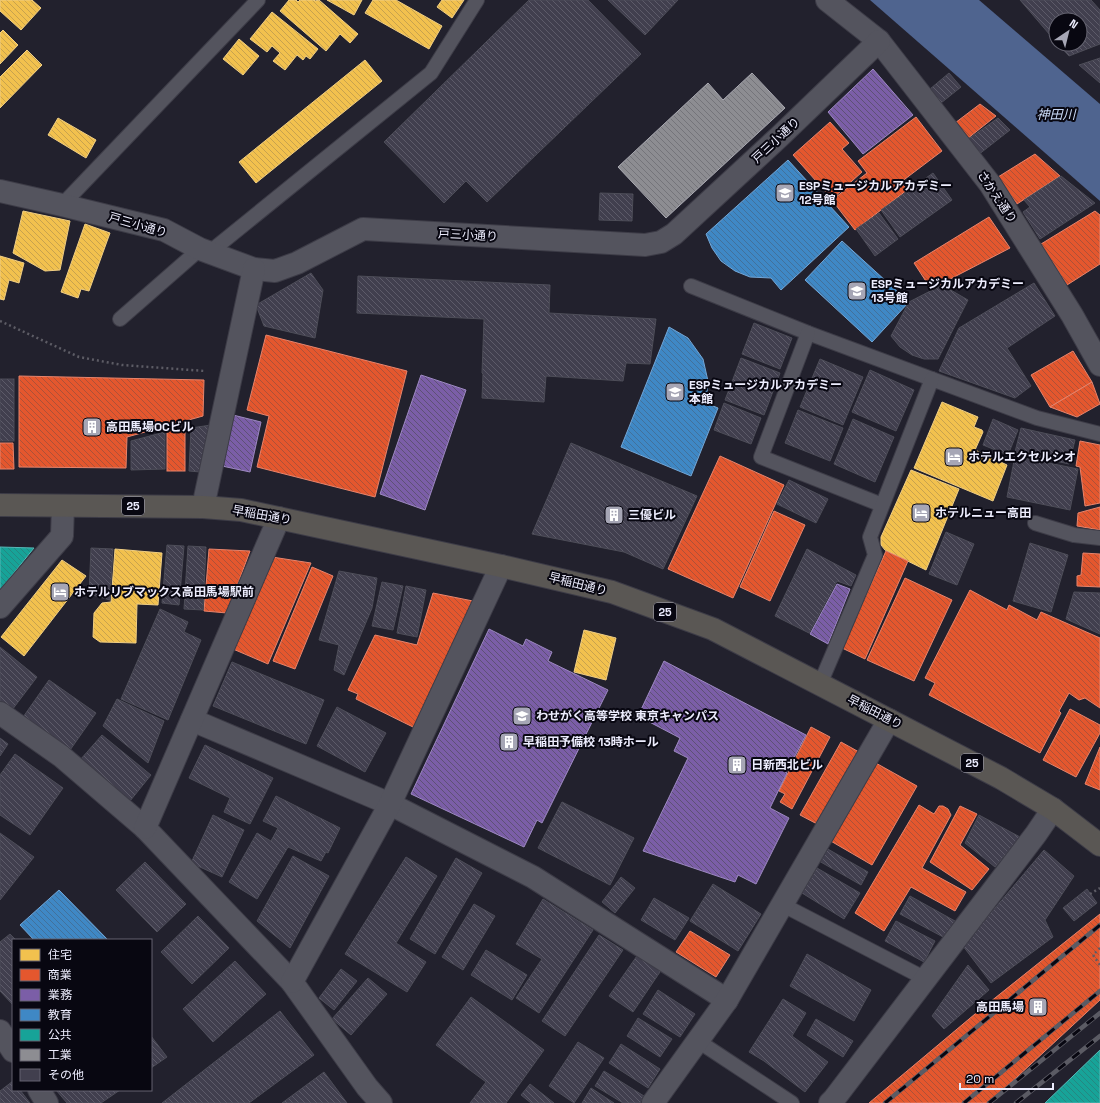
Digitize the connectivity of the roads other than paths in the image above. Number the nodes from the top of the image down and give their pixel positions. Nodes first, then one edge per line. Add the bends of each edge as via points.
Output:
1 (258, 0) edge
2 (477, 0) edge
3 (827, 0) edge
4 (879, 41) junction
5 (0, 191) edge
6 (62, 205) junction
7 (205, 251) junction
8 (254, 269) junction
9 (691, 286) dead end
10 (120, 319) dead end
11 (808, 333) junction
12 (1100, 364) edge
13 (932, 379) junction
14 (1100, 434) edge
15 (0, 505) edge
16 (882, 505) junction
17 (63, 506) junction
18 (203, 507) junction
19 (279, 518) junction
20 (1035, 523) dead end
21 (1100, 538) edge
22 (501, 566) junction
23 (0, 608) edge
24 (820, 684) junction
25 (0, 713) edge
26 (192, 720) junction
27 (889, 720) junction
28 (390, 804) junction
29 (1054, 809) junction
30 (145, 828) junction
31 (1100, 845) edge
32 (782, 905) junction
33 (926, 979) junction
34 (292, 982) junction
35 (727, 1000) junction
36 (0, 1031) edge
37 (698, 1042) junction
38 (12, 1049) edge
39 (40, 1091) edge
40 (47, 1103) edge
41 (381, 1103) edge
42 (654, 1103) edge
43 (792, 1103) edge
44 (830, 1103) edge

1 - 6 lane
2 - 7 lane via 431,73
3 - 4 street, さかえ通り
4 - 8 street, 戸三小通り via 773,143 674,234 661,242 645,245 363,228 297,263 275,271
4 - 12 street, さかえ通り via 990,184 1072,314
5 - 6 street, 戸三小通り
6 - 7 street, 戸三小通り via 164,230
7 - 8 street, 戸三小通り
7 - 10 lane
8 - 18 street
9 - 11 lane
11 - 13 lane
11 - 16 lane via 761,457
13 - 14 lane via 1037,418
13 - 16 lane
15 - 17 main road, 早稲田通り / 25
16 - 24 lane via 870,537 875,554
17 - 18 main road, 早稲田通り / 25
17 - 23 street via 62,536
18 - 19 main road, 早稲田通り / 25 via 241,510
19 - 22 main road, 早稲田通り / 25
19 - 26 street
20 - 21 lane via 1074,535
22 - 24 main road, 早稲田通り / 25 via 612,592 712,629
22 - 28 street
24 - 27 main road, 早稲田通り / 25
25 - 30 street via 61,756
26 - 28 street
26 - 30 street
27 - 29 main road, 早稲田通り / 25 via 1001,778
27 - 32 street
28 - 34 street
28 - 35 street via 533,877
29 - 31 main road, 早稲田通り / 25
29 - 33 street
30 - 34 street
32 - 33 lane
32 - 35 street
33 - 44 street
34 - 41 street via 367,1088
35 - 37 street
36 - 38 street
37 - 42 street
37 - 43 lane
39 - 40 street

